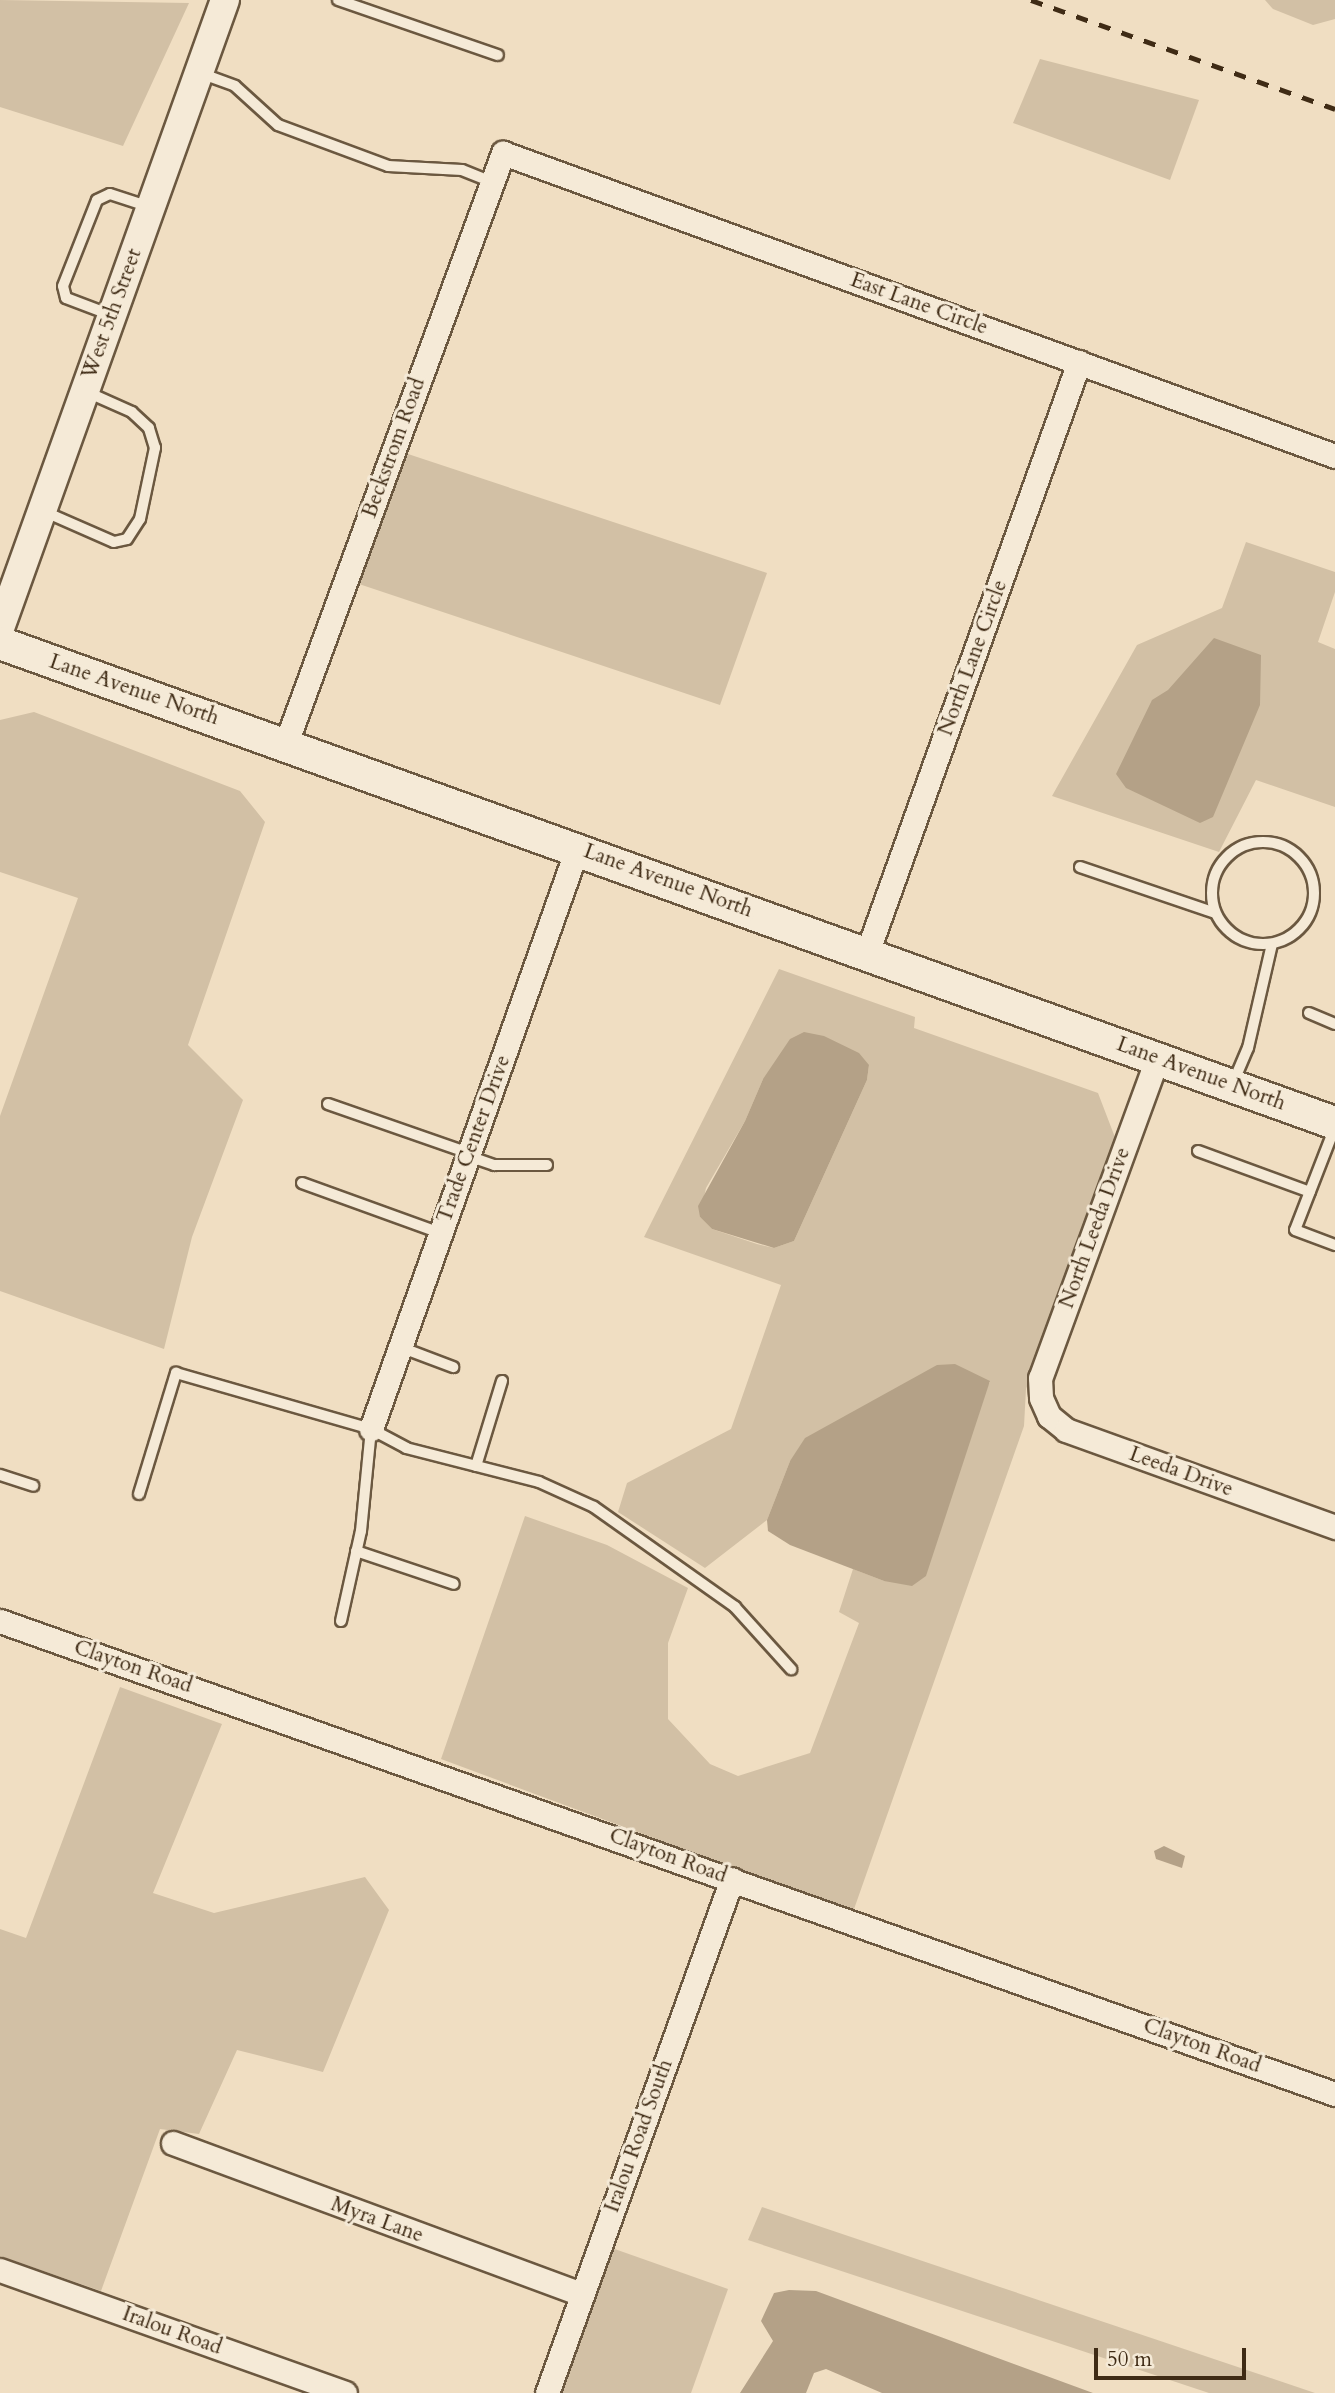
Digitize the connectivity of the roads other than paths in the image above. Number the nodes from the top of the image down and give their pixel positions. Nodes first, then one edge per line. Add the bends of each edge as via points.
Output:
1 (225, 0) edge
2 (338, 0) edge
3 (498, 55) dead end
4 (199, 73) junction
5 (503, 153) joint
6 (492, 182) junction
7 (150, 207) junction
8 (111, 315) junction
9 (1079, 362) junction
10 (84, 391) junction
11 (1335, 456) edge
12 (41, 510) junction
13 (0, 628) edge
14 (0, 643) edge
15 (286, 743) junction
16 (577, 849) junction
17 (1080, 867) dead end
18 (1215, 913) junction
19 (1272, 944) junction
20 (867, 953) junction
21 (1309, 1013) dead end
22 (1335, 1024) edge
23 (1157, 1059) junction
24 (1231, 1085) junction
25 (328, 1104) dead end
26 (1335, 1125) edge
27 (1198, 1151) dead end
28 (468, 1155) junction
29 (547, 1165) dead end
30 (302, 1183) dead end
31 (1310, 1192) junction
32 (440, 1233) junction
33 (1335, 1245) edge
34 (400, 1347) junction
35 (453, 1367) dead end
36 (502, 1381) dead end
37 (1041, 1398) joint
38 (371, 1429) junction
39 (476, 1466) junction
40 (0, 1475) edge
41 (33, 1486) dead end
42 (139, 1494) dead end
43 (1335, 1527) edge
44 (356, 1551) junction
45 (454, 1584) dead end
46 (0, 1621) edge
47 (341, 1621) dead end
48 (791, 1669) dead end
49 (732, 1879) junction
50 (1335, 2094) edge
51 (173, 2143) dead end
52 (0, 2270) edge
53 (582, 2294) junction
54 (345, 2393) edge
55 (547, 2393) edge

1 - 4 street, West 5th Street
2 - 3 lane
4 - 6 lane via 235,86 278,125 388,166 461,170
4 - 7 street, West 5th Street
5 - 6 street, Beckstrom Road
5 - 9 street, East Lane Circle
6 - 15 street, Beckstrom Road
7 - 8 street, West 5th Street
7 - 8 lane via 110,194 97,200 63,286 66,298
8 - 10 street, West 5th Street
9 - 11 street, East Lane Circle
9 - 20 street, North Lane Circle
10 - 12 street, West 5th Street
10 - 12 lane via 132,412 149,428 155,448 140,519 127,539 114,542
12 - 13 street, West 5th Street
14 - 15 main road, Lane Avenue North
15 - 16 main road, Lane Avenue North
16 - 20 main road, Lane Avenue North
16 - 28 street, Trade Center Drive
17 - 18 lane
18 - 19 lane via 1238,939
18 - 19 lane via 1213,879 1233,851 1249,844 1283,846 1307,867 1314,899 1300,929
19 - 24 lane via 1248,1048
20 - 23 main road, Lane Avenue North
21 - 22 lane
23 - 24 main road, Lane Avenue North
23 - 37 street, North Leeda Drive via 1040,1378
24 - 26 main road, Lane Avenue North
25 - 28 lane
26 - 31 lane
27 - 31 lane
28 - 29 lane via 494,1165
28 - 32 street, Trade Center Drive
30 - 32 lane
31 - 33 lane via 1295,1230
32 - 34 street, Trade Center Drive
34 - 35 lane
34 - 38 street, Trade Center Drive
36 - 39 lane
37 - 43 street, Leeda Drive via 1049,1416 1066,1430
38 - 39 lane via 406,1448
38 - 42 lane via 176,1373
38 - 44 lane
39 - 48 lane via 539,1482 594,1507 735,1607
40 - 41 lane
44 - 45 lane
44 - 47 lane
46 - 49 street, Clayton Road
49 - 50 street, Clayton Road
49 - 53 street, Iralou Road South
51 - 53 street, Myra Lane
52 - 54 street, Iralou Road
53 - 55 street, Iralou Road South

